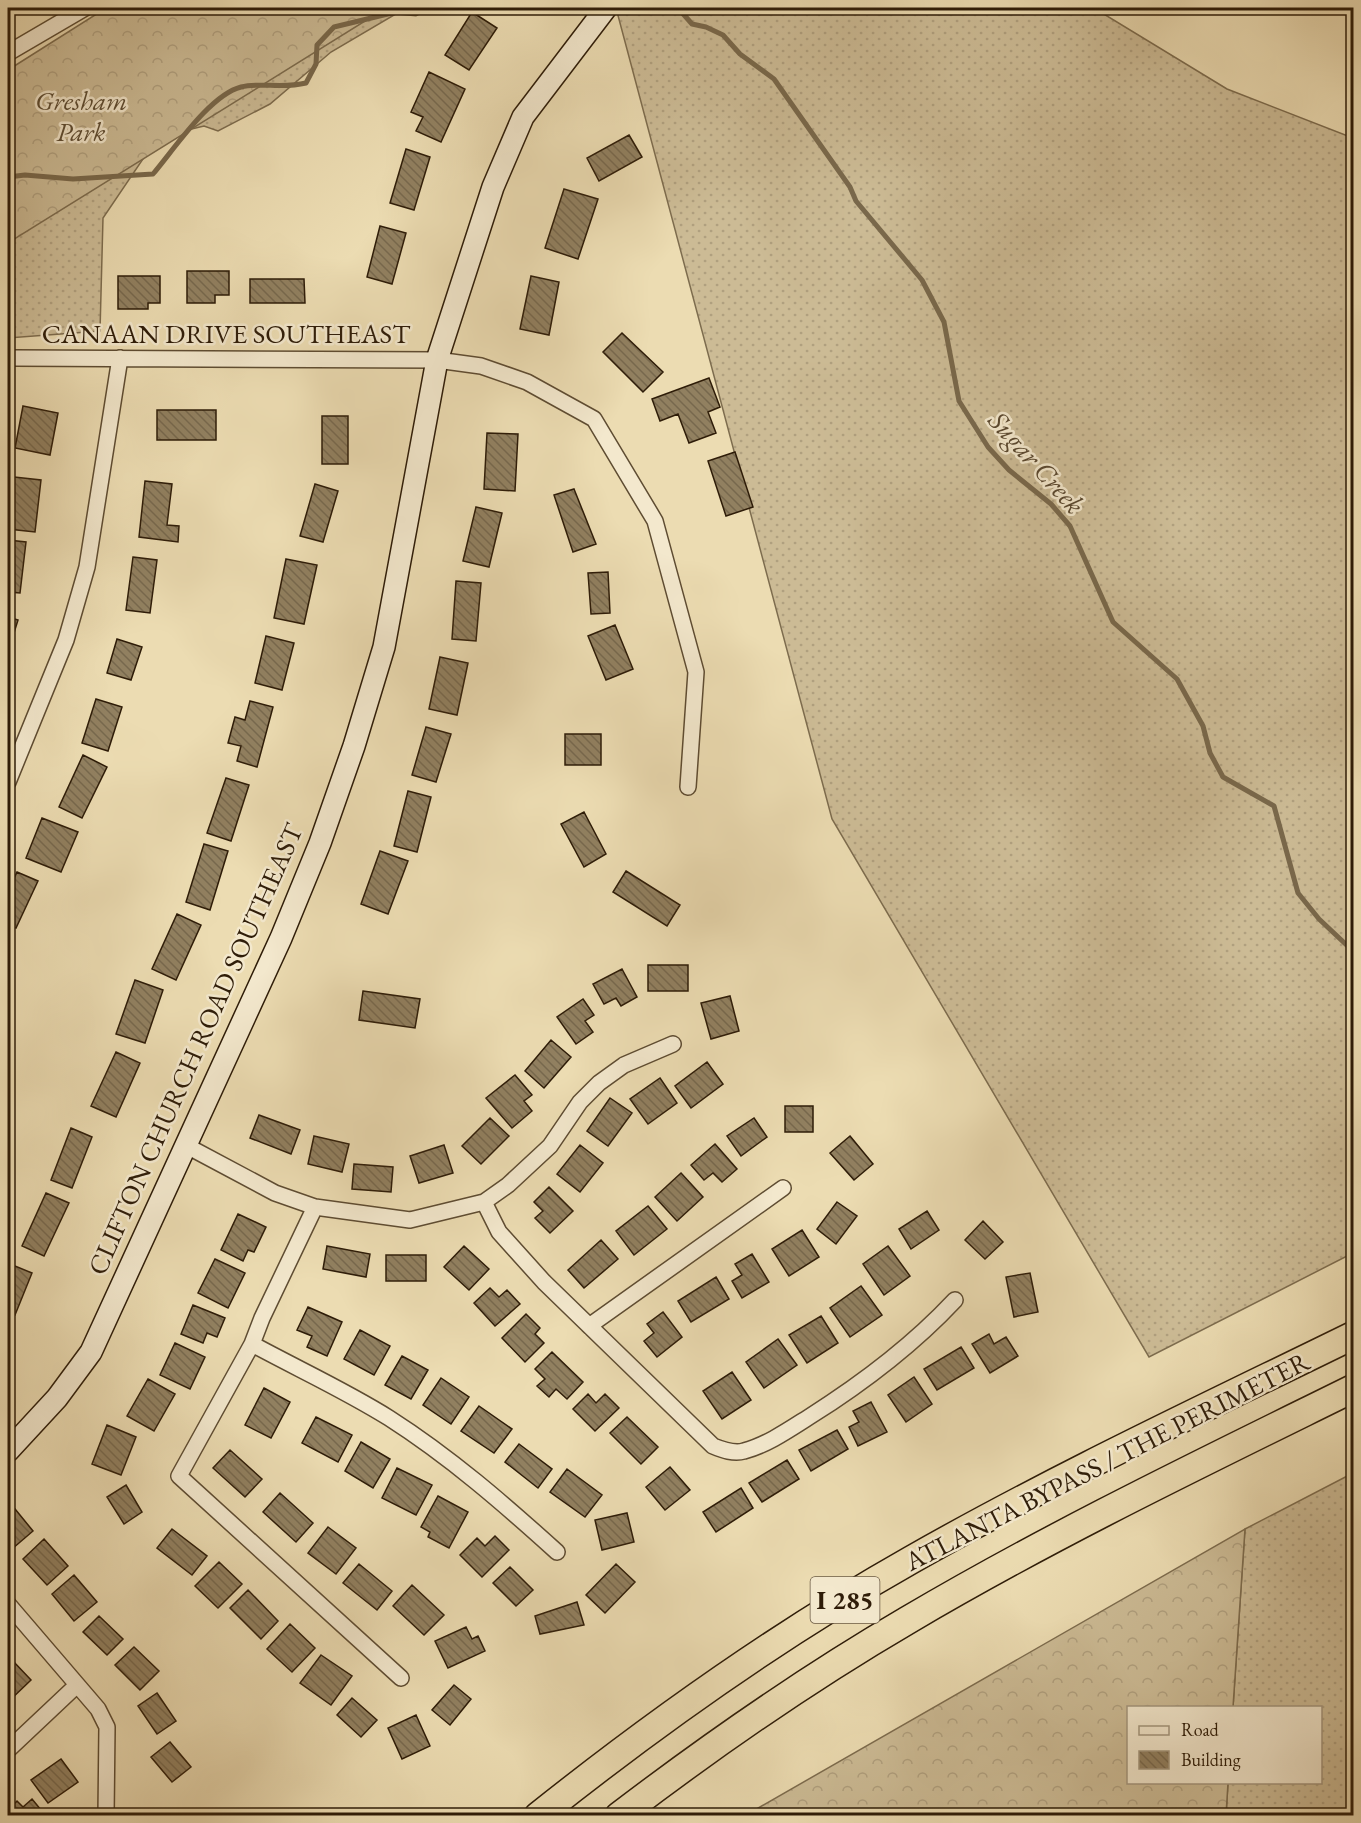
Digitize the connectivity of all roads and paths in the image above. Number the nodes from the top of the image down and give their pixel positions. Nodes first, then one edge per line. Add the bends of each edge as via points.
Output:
1 (85, 8) edge
2 (606, 8) edge
3 (8, 53) edge
4 (15, 358) dead end
5 (120, 358) junction
6 (438, 360) junction
7 (8, 782) edge
8 (688, 787) dead end
9 (673, 1044) dead end
10 (184, 1145) junction
11 (783, 1188) dead end
12 (484, 1202) junction
13 (315, 1207) junction
14 (955, 1300) dead end
15 (589, 1326) junction
16 (1353, 1335) edge
17 (252, 1344) junction
18 (1353, 1388) edge
19 (8, 1451) edge
20 (557, 1552) dead end
21 (8, 1604) edge
22 (401, 1678) dead end
23 (77, 1685) junction
24 (8, 1750) edge
25 (106, 1815) edge
26 (538, 1815) edge
27 (619, 1815) edge

1 - 3 street
2 - 6 street, CLIFTON CHURCH ROAD SOUTHEAST via 523,117 493,187
4 - 5 street, CANAAN DRIVE SOUTHEAST
5 - 6 street, CANAAN DRIVE SOUTHEAST
5 - 7 street via 87,567 66,640
6 - 8 street, CANAAN DRIVE SOUTHEAST via 481,366 527,381 594,419 655,521 696,672
6 - 10 street, CLIFTON CHURCH ROAD SOUTHEAST via 384,647 354,746 281,938
9 - 12 street via 624,1065 598,1083 550,1146
10 - 13 street via 275,1193
10 - 19 street, CLIFTON CHURCH ROAD SOUTHEAST via 91,1352 57,1398
11 - 15 street
12 - 13 street via 410,1220
12 - 15 street via 499,1232
13 - 17 street
14 - 15 street via 885,1366 788,1430 744,1452 714,1446
16 - 26 highway, ATLANTA BYPASS / THE PERIMETER / I 285 via 920,1555 798,1628 682,1706
17 - 20 street via 387,1417 426,1443
17 - 22 street via 179,1476
18 - 27 highway, ATLANTA BYPASS / THE PERIMETER / I 285 via 1033,1550 908,1620 769,1708
21 - 23 street
23 - 24 street
23 - 25 street via 98,1709 107,1727

